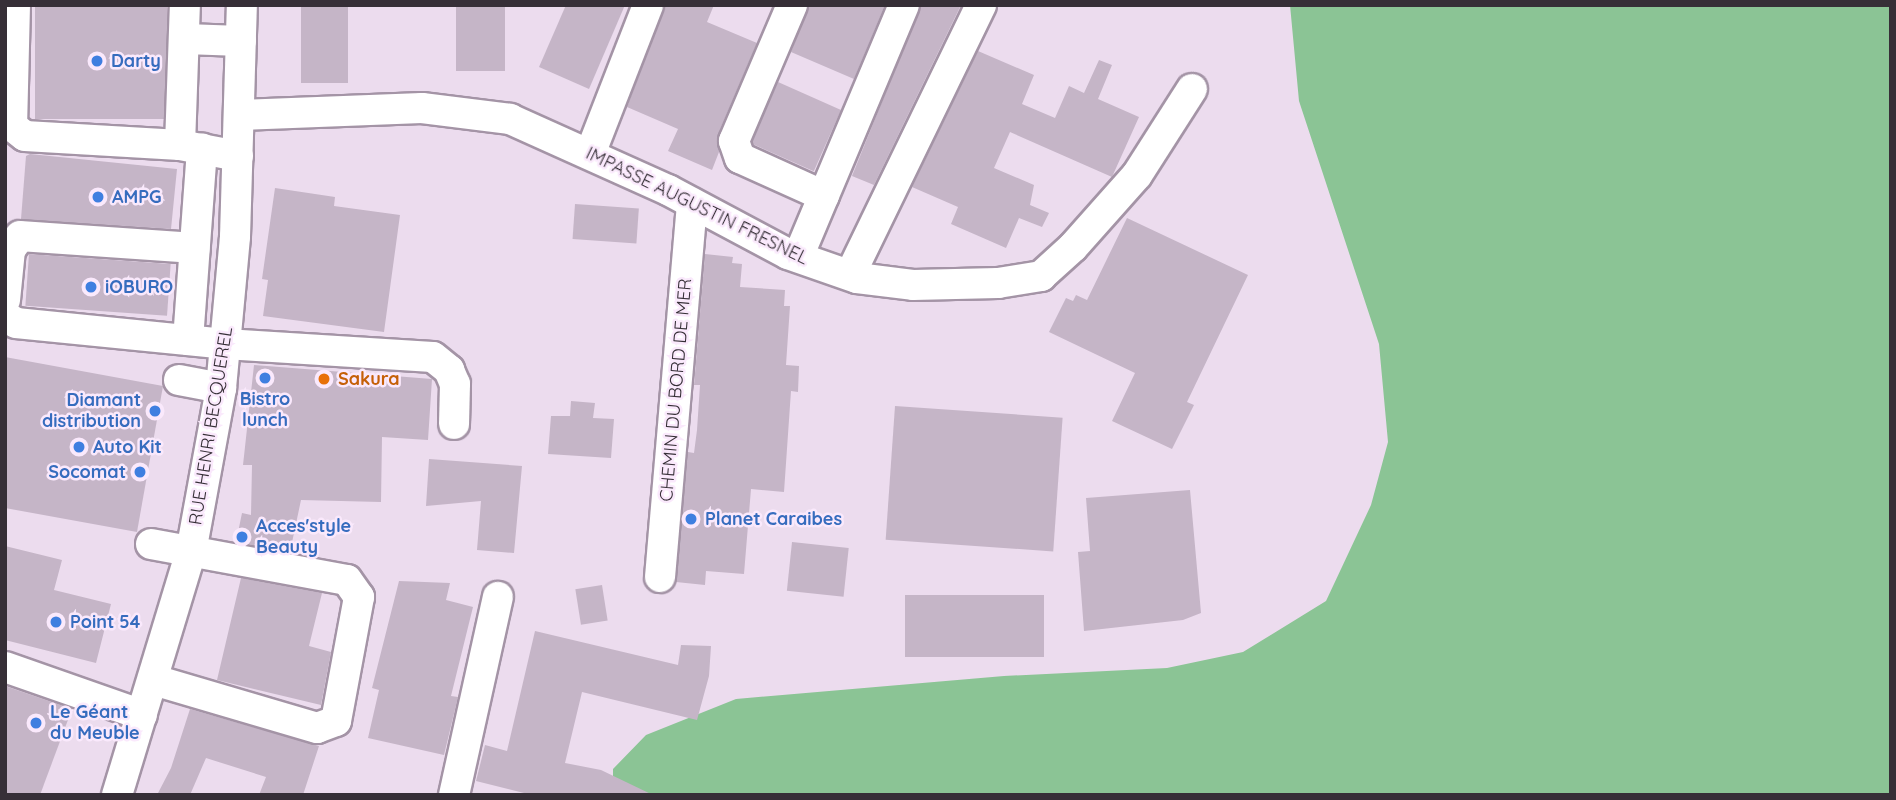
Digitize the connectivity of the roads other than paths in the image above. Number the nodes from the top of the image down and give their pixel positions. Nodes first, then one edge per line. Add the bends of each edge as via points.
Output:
1 (15, 5) edge
2 (185, 5) edge
3 (242, 5) edge
4 (648, 5) edge
5 (792, 5) edge
6 (904, 5) edge
7 (981, 5) edge
8 (185, 39) junction
9 (242, 41) junction
10 (1192, 89) dead end
11 (240, 115) junction
12 (191, 147) junction
13 (590, 154) junction
14 (238, 156) junction
15 (824, 197) junction
16 (692, 203) junction
17 (235, 237) junction
18 (196, 241) junction
19 (798, 257) junction
20 (850, 275) junction
21 (5, 300) edge
22 (5, 316) edge
23 (188, 340) junction
24 (225, 344) junction
25 (179, 380) dead end
26 (220, 388) junction
27 (454, 424) dead end
28 (151, 544) dead end
29 (191, 552) junction
30 (660, 577) dead end
31 (498, 597) dead end
32 (5, 667) edge
33 (154, 680) junction
34 (142, 715) junction
35 (117, 795) edge
36 (454, 795) edge

1 - 12 street via 12,126 25,136
2 - 8 street
3 - 9 street, RUE HENRI BECQUEREL
4 - 13 street
5 - 15 street via 734,141 740,158
6 - 15 street
7 - 20 street
8 - 9 street
8 - 12 street
9 - 11 street, RUE HENRI BECQUEREL
10 - 20 street, IMPASSE AUGUSTIN FRESNEL via 1137,175 1041,276 998,283 913,285
11 - 13 street, IMPASSE AUGUSTIN FRESNEL via 447,111 510,119
11 - 14 street, RUE HENRI BECQUEREL
12 - 14 street
12 - 18 street
13 - 16 street, IMPASSE AUGUSTIN FRESNEL
14 - 17 street, RUE HENRI BECQUEREL
15 - 19 street
16 - 19 street, IMPASSE AUGUSTIN FRESNEL
16 - 30 street, CHEMIN DU BORD DE MER
17 - 18 street
17 - 24 street, RUE HENRI BECQUEREL
18 - 21 street via 20,236 10,250
18 - 23 street
19 - 20 street, IMPASSE AUGUSTIN FRESNEL
22 - 23 street via 16,323
23 - 24 street
24 - 26 street, RUE HENRI BECQUEREL
24 - 27 street via 433,357 449,370 454,384
25 - 26 street
26 - 29 street, RUE HENRI BECQUEREL
28 - 29 street
29 - 33 street, RUE HENRI BECQUEREL
29 - 33 street via 346,580 359,597 336,721 317,728
31 - 36 street
32 - 34 street
33 - 34 street, RUE HENRI BECQUEREL
34 - 35 street, RUE HENRI BECQUEREL

